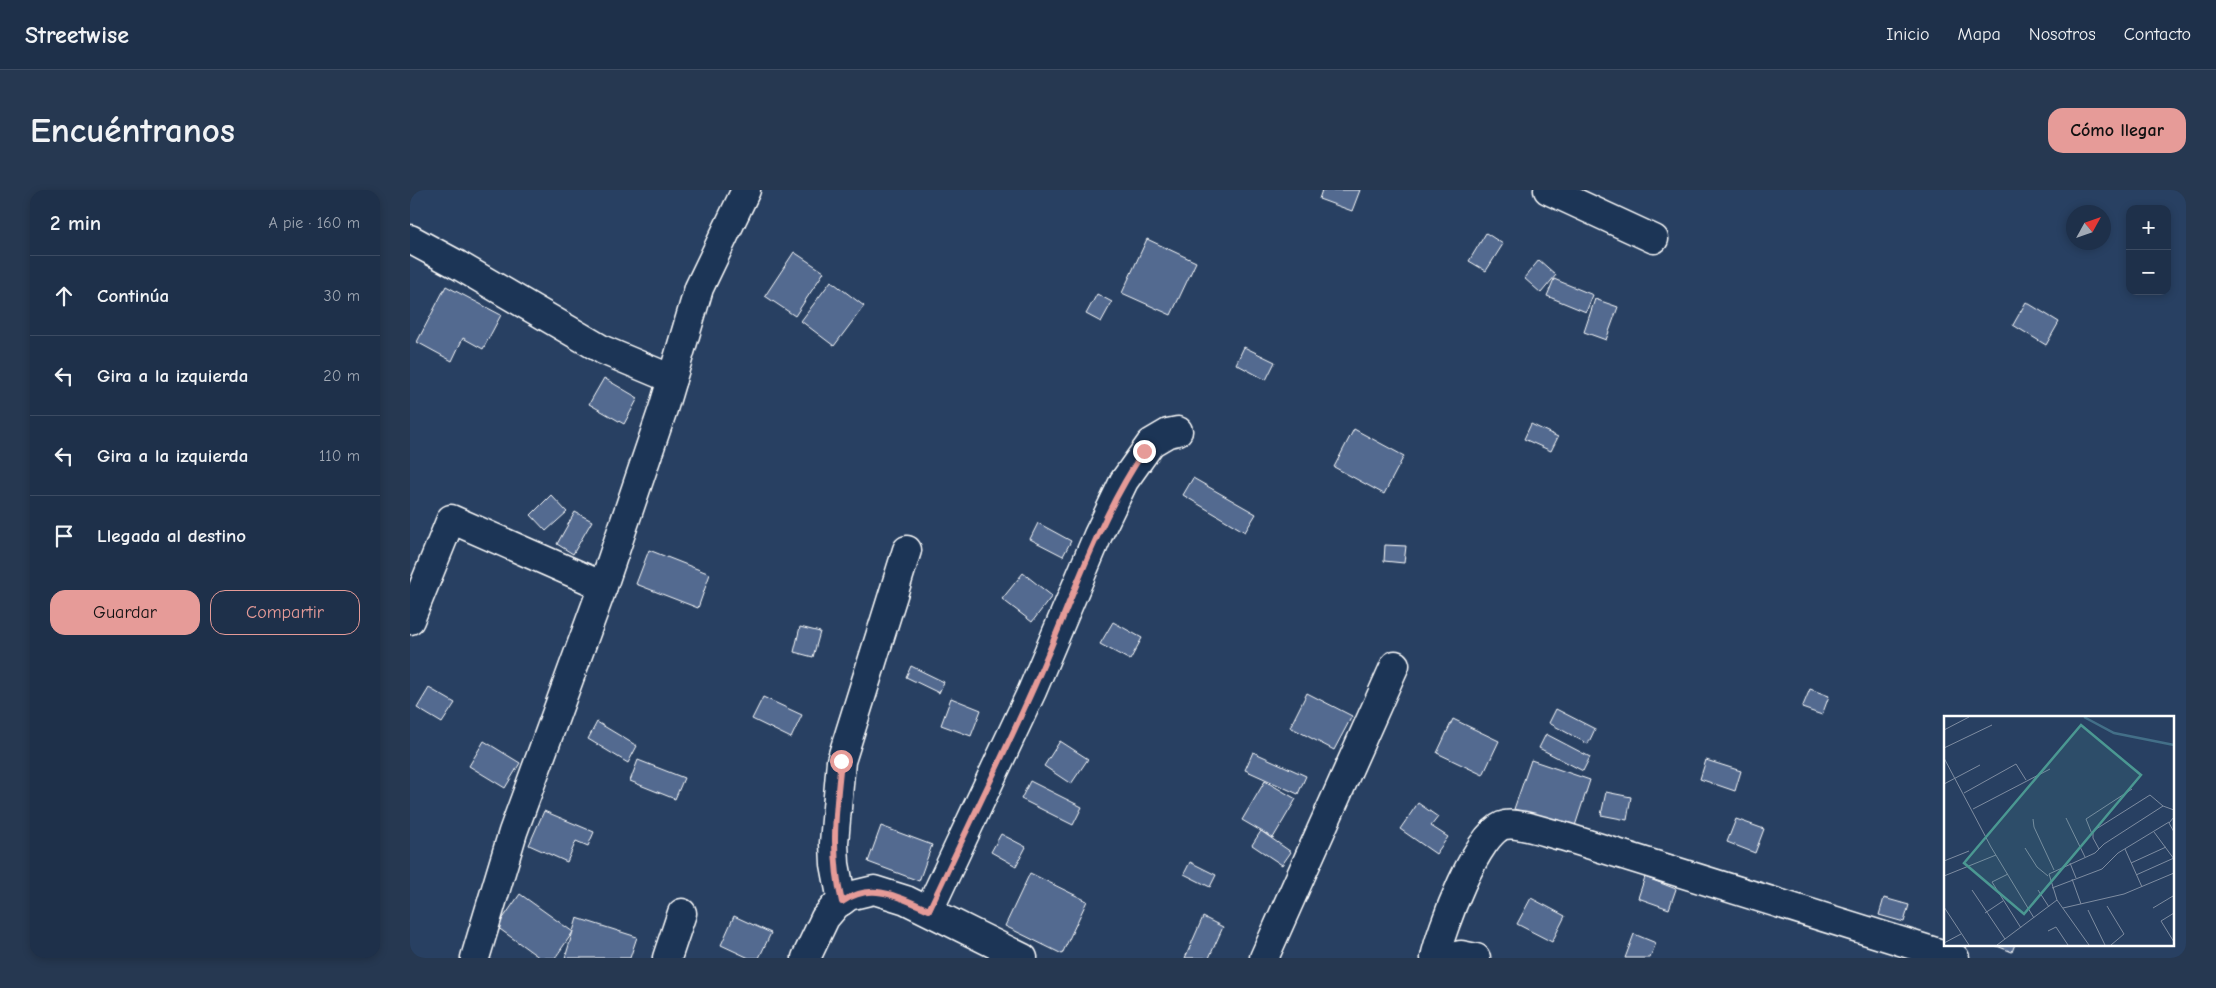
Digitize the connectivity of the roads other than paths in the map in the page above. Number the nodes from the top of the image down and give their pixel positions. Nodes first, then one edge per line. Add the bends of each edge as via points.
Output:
1 (746, 190) edge
2 (1548, 190) edge
3 (410, 239) edge
4 (1654, 239) dead end
5 (672, 379) junction
6 (1178, 431) dead end
7 (906, 550) dead end
8 (603, 586) junction
9 (410, 620) edge
10 (1395, 665) dead end
11 (842, 902) junction
12 (929, 910) junction
13 (682, 913) dead end
14 (475, 958) edge
15 (667, 958) edge
16 (806, 958) edge
17 (1022, 958) edge
18 (1264, 958) edge
19 (1435, 958) edge
20 (1447, 958) edge
21 (1476, 958) edge
22 (1955, 958) edge

1 - 5 street via 699,288
2 - 4 street
3 - 5 street via 602,350
5 - 8 street
6 - 12 street via 1151,443 1124,481 1032,691
7 - 11 street via 841,761 834,843
8 - 9 street via 451,518
8 - 14 street via 513,832
10 - 18 street
11 - 12 street via 874,890
11 - 16 street via 825,918
12 - 17 street
13 - 15 street
19 - 22 street via 1452,903 1486,838 1497,828 1512,824 1562,836
20 - 21 street via 1461,955

